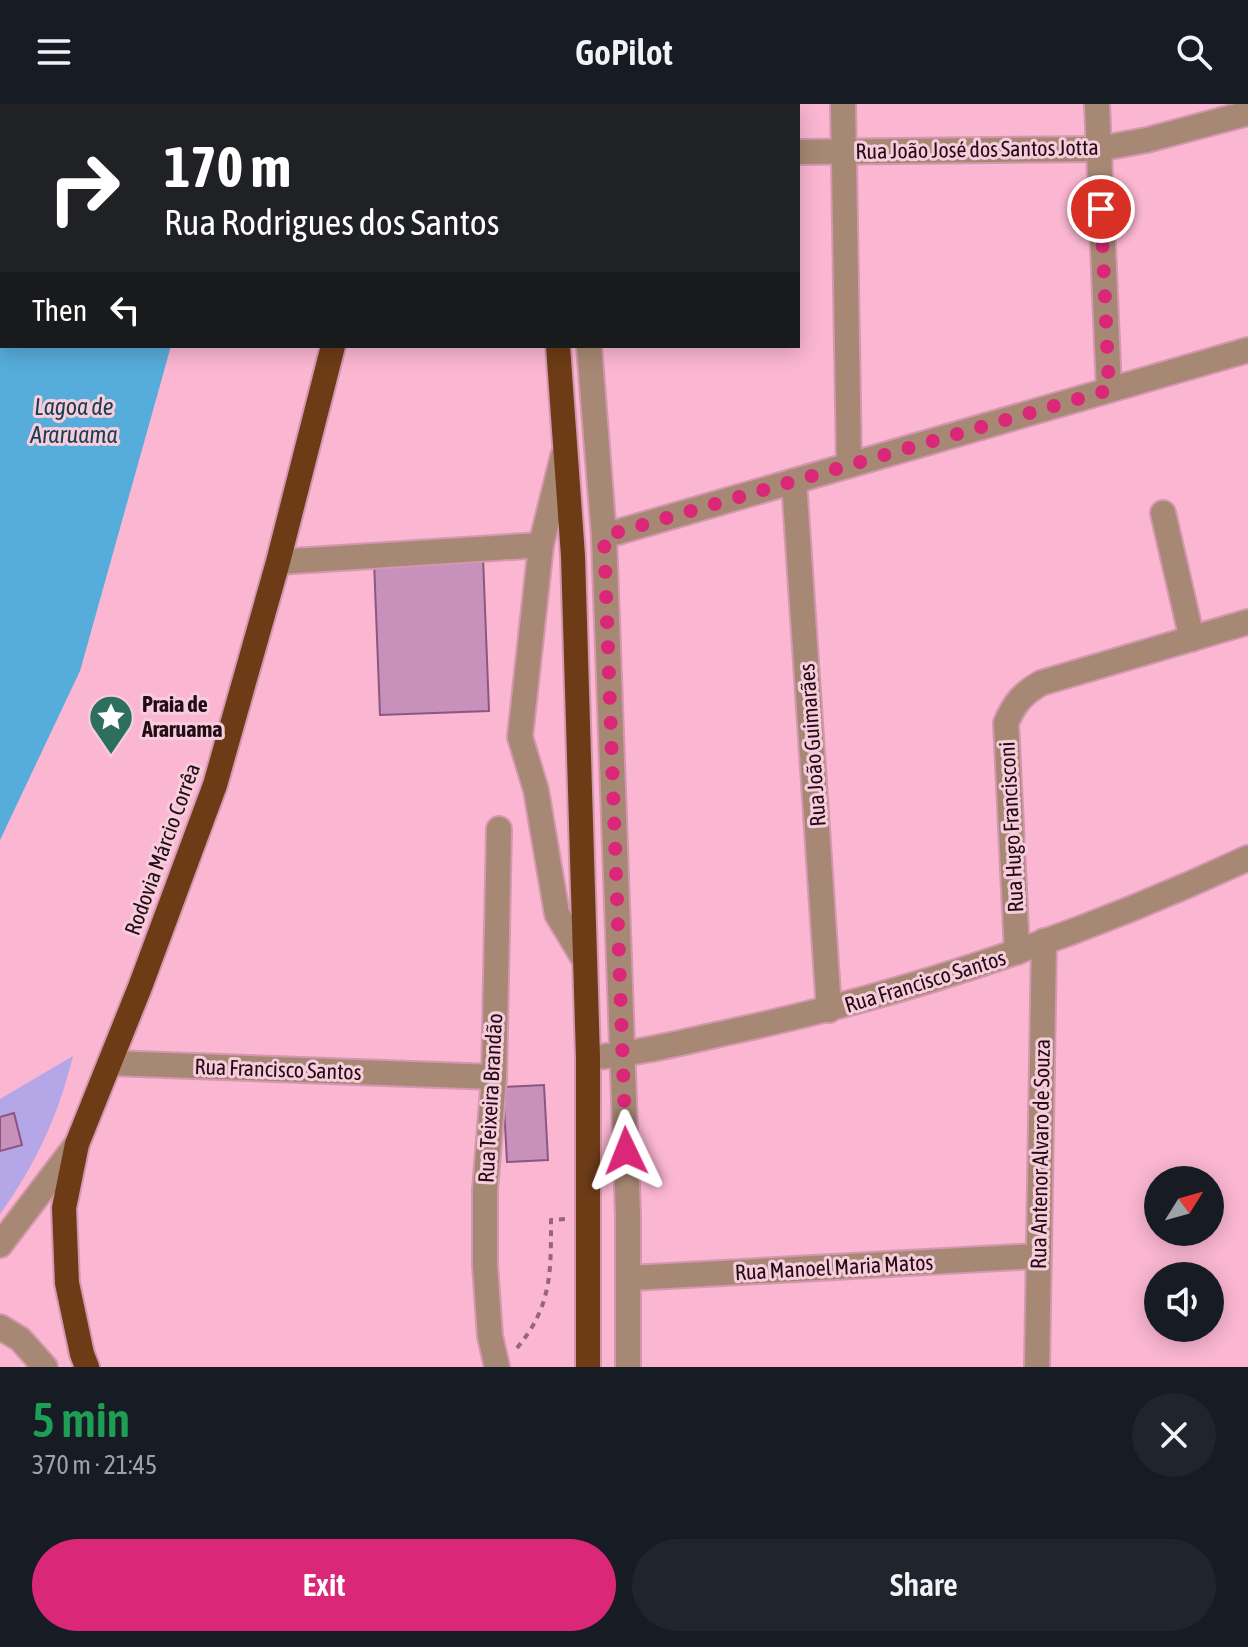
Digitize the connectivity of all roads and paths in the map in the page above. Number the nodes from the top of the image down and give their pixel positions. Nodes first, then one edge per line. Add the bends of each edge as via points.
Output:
1 (843, 104) edge
2 (1097, 104) edge
3 (1248, 113) edge
4 (1098, 149) junction
5 (843, 151) junction
6 (800, 152) edge
7 (332, 348) edge
8 (558, 348) edge
9 (589, 348) edge
10 (1248, 350) edge
11 (1109, 390) junction
12 (565, 449) junction
13 (849, 465) junction
14 (794, 481) junction
15 (1163, 513) dead end
16 (604, 536) junction
17 (541, 545) junction
18 (278, 562) junction
19 (1248, 622) edge
20 (1192, 639) junction
21 (499, 829) dead end
22 (1248, 858) edge
23 (1044, 941) junction
24 (1017, 952) junction
25 (584, 959) junction
26 (829, 1010) junction
27 (623, 1055) junction
28 (588, 1058) junction
29 (110, 1063) junction
30 (494, 1077) junction
31 (77, 1144) junction
32 (551, 1220) dead end
33 (0, 1245) edge
34 (1038, 1256) junction
35 (630, 1278) junction
36 (0, 1327) edge
37 (502, 1362) edge
38 (45, 1367) edge
39 (87, 1367) edge
40 (588, 1367) edge
41 (628, 1367) edge
42 (1037, 1367) edge

1 - 5 street
2 - 4 street
3 - 4 street, Rua João José dos Santos Jotta
4 - 5 street, Rua João José dos Santos Jotta
4 - 11 street
5 - 6 street, Rua João José dos Santos Jotta
5 - 13 street
7 - 18 highway, Rodovia Márcio Corrêa
8 - 12 highway
9 - 16 street
10 - 11 street
11 - 13 street
12 - 17 street
12 - 25 highway via 573,556
13 - 14 street
14 - 16 street
14 - 26 street, Rua João Guimarães
15 - 20 street
16 - 27 street
17 - 18 street
17 - 25 street via 520,737 536,790 557,914
18 - 29 highway, Rodovia Márcio Corrêa via 215,785
19 - 20 street, Rua Hugo Francisconi
20 - 24 street, Rua Hugo Francisconi via 1041,683 1014,704 1006,723
21 - 30 street, Rua Teixeira Brandão
22 - 23 street, Rua Francisco Santos
23 - 24 street, Rua Francisco Santos
23 - 34 street, Rua Antenor Alvaro de Souza
24 - 26 street, Rua Francisco Santos
25 - 28 highway
26 - 27 street, Rua Francisco Santos
27 - 28 street, Rua Francisco Santos
27 - 35 street
28 - 40 highway
29 - 30 street, Rua Francisco Santos
29 - 31 highway, Rodovia Márcio Corrêa
30 - 37 street, Rua Teixeira Brandão via 485,1265 490,1336
31 - 33 street
31 - 39 highway, Rodovia Márcio Corrêa via 64,1208 67,1283
32 - 37 path via 550,1281 532,1330
34 - 35 street, Rua Manoel Maria Matos
34 - 42 street, Rua Antenor Alvaro de Souza
35 - 41 street
36 - 38 street via 20,1339

